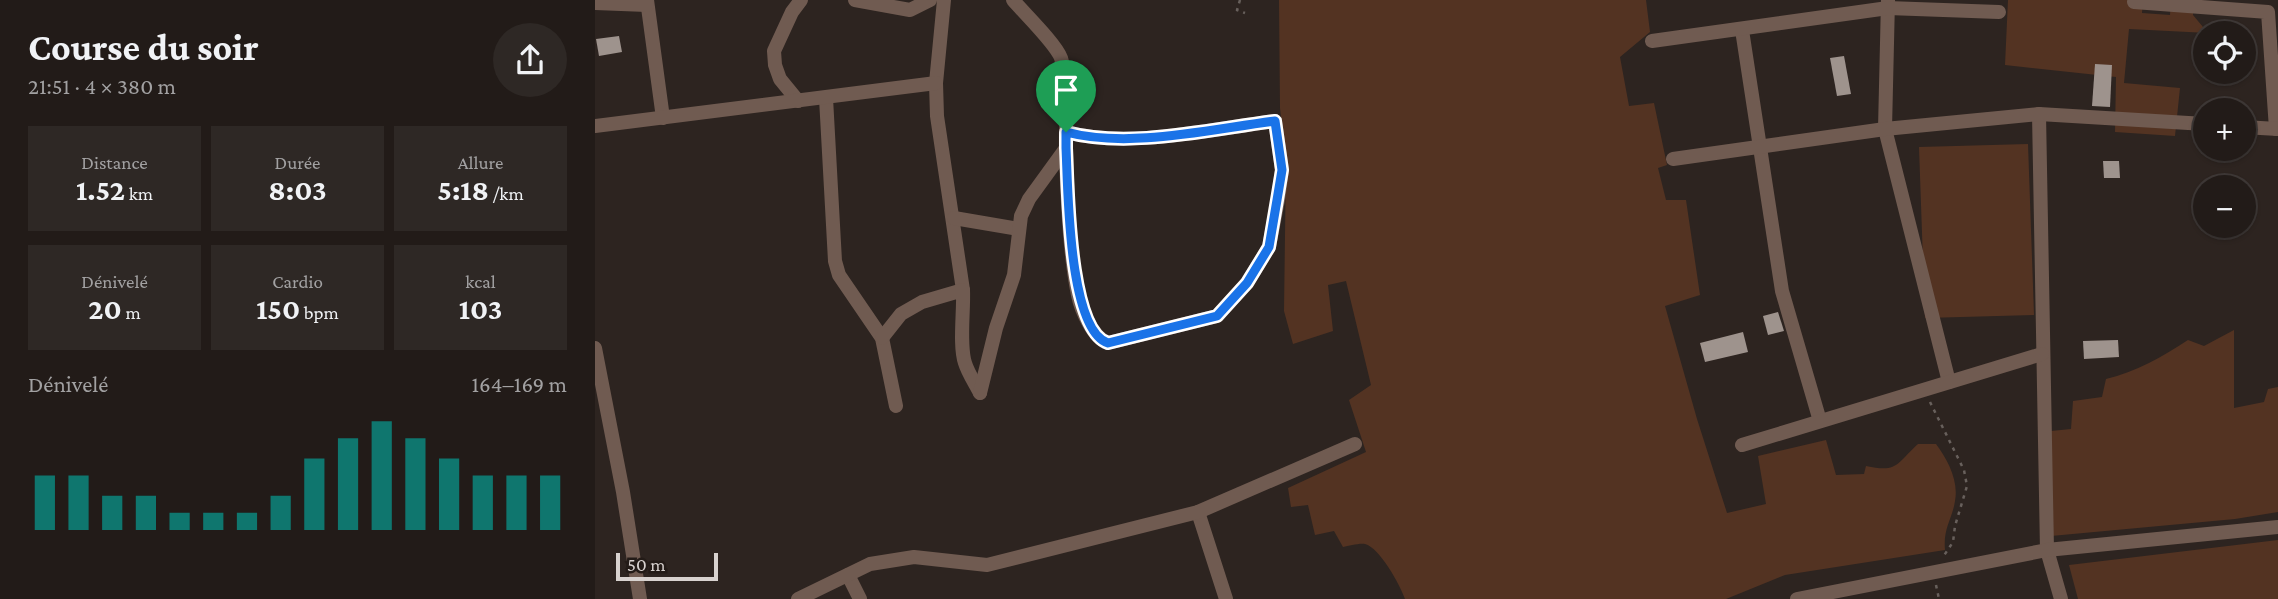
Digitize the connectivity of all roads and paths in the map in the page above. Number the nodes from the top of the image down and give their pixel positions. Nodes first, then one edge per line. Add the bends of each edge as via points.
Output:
1 (801, 0) edge
2 (855, 0) edge
3 (930, 0) edge
4 (944, 0) edge
5 (1013, 0) edge
6 (1240, 0) edge
7 (2134, 2) dead end
8 (647, 3) edge
9 (595, 4) edge
10 (1888, 4) edge
11 (1999, 12) dead end
12 (1245, 13) dead end
13 (1742, 30) junction
14 (1653, 41) dead end
15 (936, 83) junction
16 (825, 97) junction
17 (798, 101) junction
18 (2039, 114) junction
19 (663, 118) junction
20 (2193, 123) edge
21 (595, 126) edge
22 (2256, 128) edge
23 (1885, 129) junction
24 (2277, 129) edge
25 (1066, 132) junction
26 (1760, 146) junction
27 (1066, 148) junction
28 (1673, 159) dead end
29 (954, 218) junction
30 (1019, 229) junction
31 (963, 290) junction
32 (882, 338) junction
33 (595, 348) edge
34 (2042, 354) junction
35 (1949, 382) junction
36 (1924, 389) junction
37 (896, 406) dead end
38 (1820, 421) junction
39 (1355, 444) dead end
40 (1742, 445) dead end
41 (1198, 512) junction
42 (2278, 527) edge
43 (2047, 550) junction
44 (1933, 573) junction
45 (848, 575) junction
46 (640, 599) edge
47 (798, 599) edge
48 (860, 599) edge
49 (1226, 599) edge
50 (1797, 599) edge
51 (2061, 599) edge

1 - 17 street via 774,51 780,79
2 - 3 street via 910,10
4 - 15 street
5 - 25 street via 1060,55
6 - 12 path via 1237,10
7 - 24 street via 2268,12
8 - 9 street
8 - 19 street
10 - 11 street
10 - 13 street
10 - 23 street
13 - 14 street
13 - 26 street
15 - 16 street
15 - 29 street
16 - 17 street
16 - 32 street via 835,261 839,275
17 - 19 street
18 - 20 street
18 - 23 street
18 - 34 street
19 - 21 street
22 - 24 street
23 - 26 street
23 - 35 street
25 - 27 street
25 - 27 street via 1102,140 1275,121 1282,170 1269,247 1247,283 1217,316 1108,343 1097,337 1079,297
26 - 28 street
26 - 38 street via 1781,291
27 - 30 street via 1029,199
29 - 30 street
29 - 31 street
30 - 31 street via 1014,275 980,393 964,362
31 - 32 street via 922,302 901,314
32 - 37 street
33 - 46 street
34 - 35 street
34 - 43 street
35 - 36 street
36 - 38 street
36 - 44 path via 1964,470 1967,486 1953,542
38 - 40 street
39 - 41 street
41 - 45 street via 986,565 914,557 870,564
41 - 49 street
42 - 43 street
43 - 44 street
43 - 51 street
44 - 50 street
45 - 47 street
45 - 48 street

